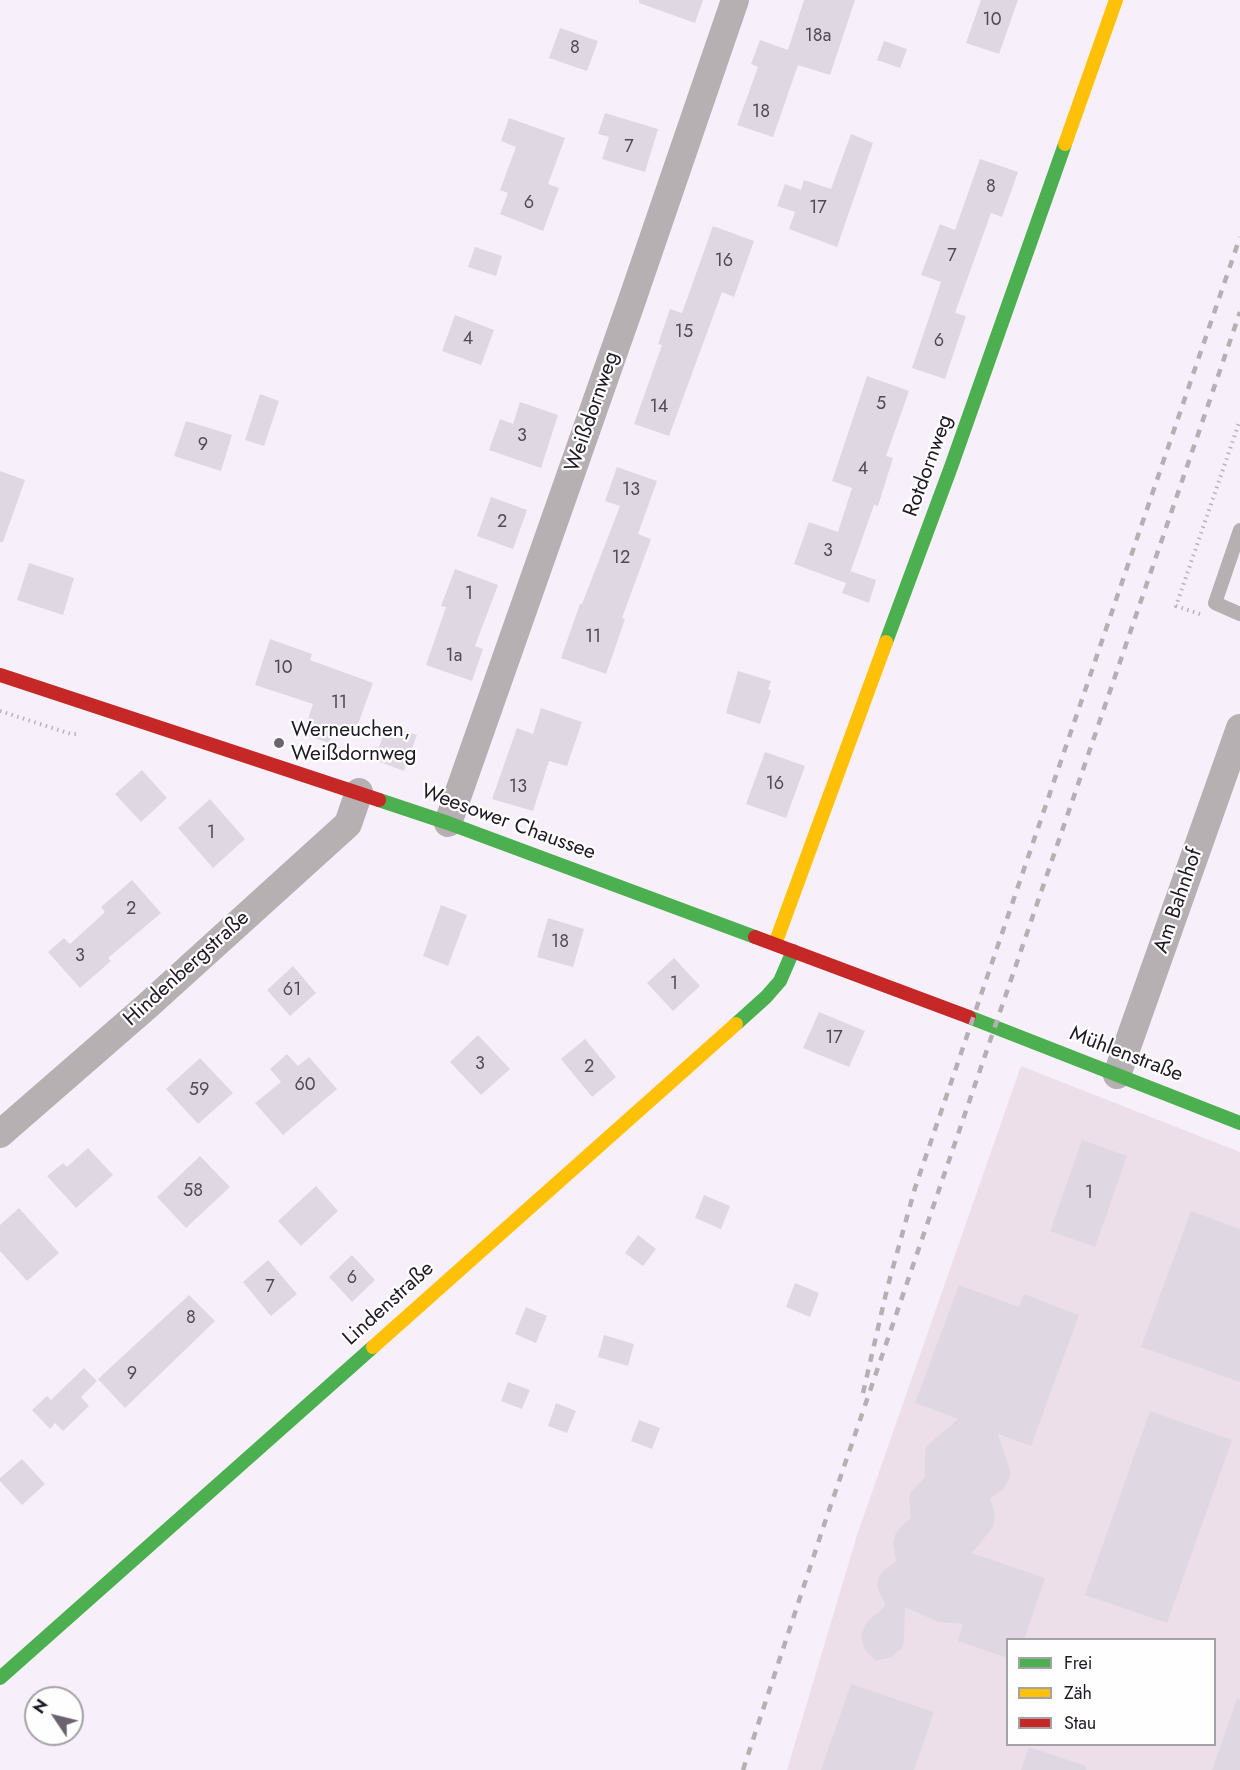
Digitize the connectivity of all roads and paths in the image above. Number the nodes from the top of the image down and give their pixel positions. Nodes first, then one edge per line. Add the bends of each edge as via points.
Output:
1 (735, 0) edge
2 (1116, 0) edge
3 (1240, 420) edge
4 (1240, 530) edge
5 (1240, 614) edge
6 (1208, 617) dead end
7 (0, 675) edge
8 (1240, 728) edge
9 (359, 792) junction
10 (448, 823) junction
11 (776, 944) junction
12 (793, 951) junction
13 (996, 1027) joint
14 (1117, 1075) junction
15 (1240, 1123) edge
16 (0, 1134) edge
17 (0, 1678) edge

1 - 10 street, Weißdornweg
2 - 11 street, Rotdornweg via 951,467
3 - 6 path via 1176,606
4 - 5 lane via 1215,603
7 - 9 street, Weesower Chaussee
8 - 14 street, Am Bahnhof
9 - 10 street, Weesower Chaussee
9 - 16 street, Hindenbergstraße via 348,824
10 - 11 street, Weesower Chaussee
11 - 12 street, Weesower Chaussee
12 - 13 street, Weesower Chaussee
12 - 17 street, Lindenstraße via 780,981 766,997
13 - 14 street, Mühlenstraße
14 - 15 street, Mühlenstraße

